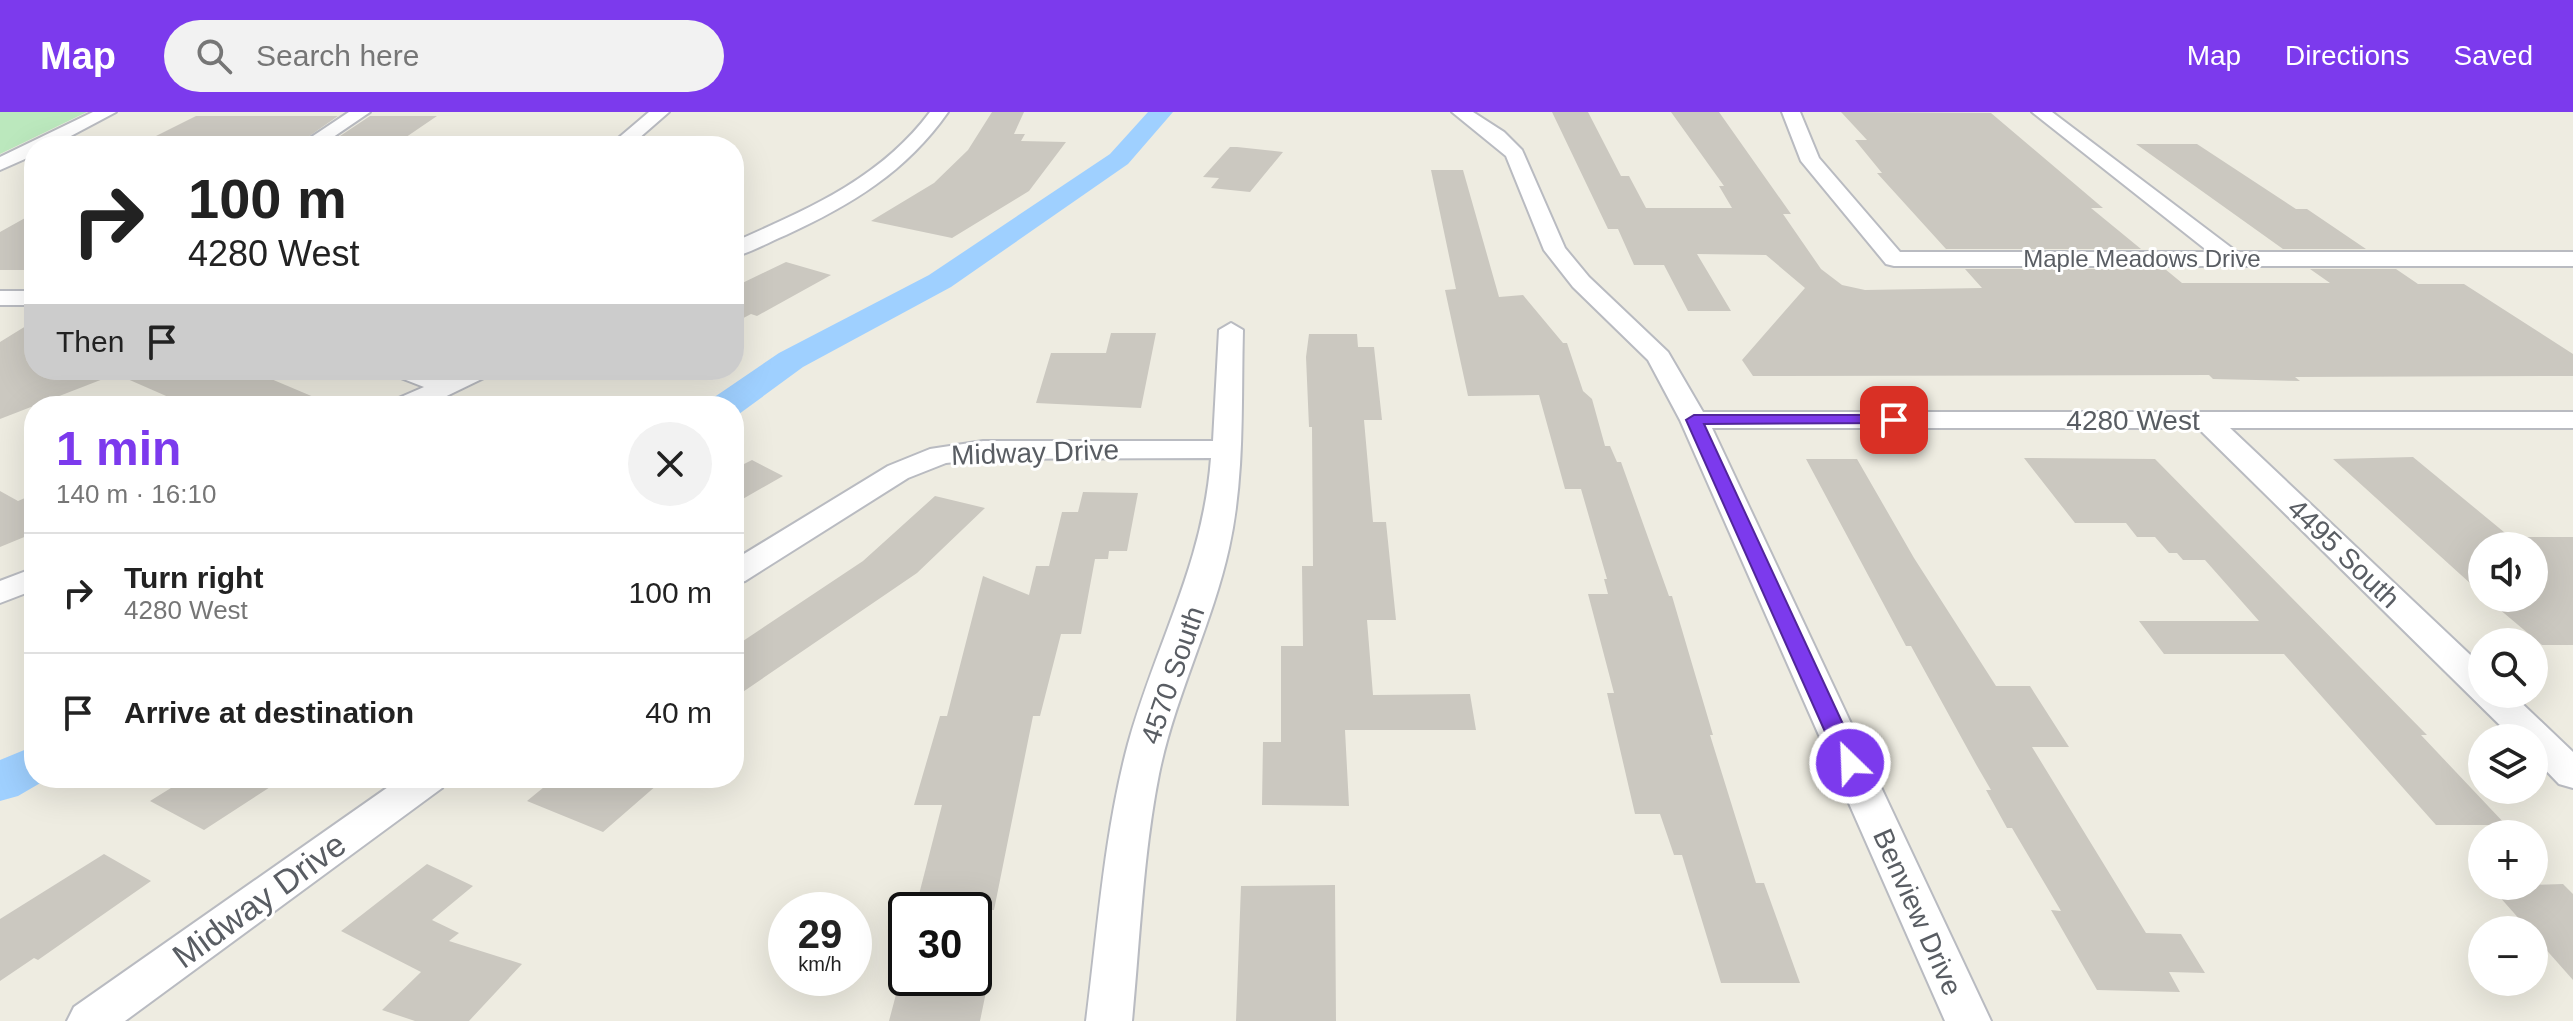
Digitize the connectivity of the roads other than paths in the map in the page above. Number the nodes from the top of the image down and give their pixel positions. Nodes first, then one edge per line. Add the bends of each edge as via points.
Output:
1 (107, 112) edge
2 (361, 112) edge
3 (660, 112) edge
4 (939, 112) edge
5 (1461, 112) edge
6 (1791, 112) edge
7 (2041, 112) edge
8 (58, 136) edge
9 (323, 136) edge
10 (630, 136) edge
11 (24, 153) edge
12 (0, 164) edge
13 (744, 245) edge
14 (2232, 259) junction
15 (2573, 259) edge
16 (0, 298) edge
17 (24, 298) edge
18 (1231, 330) dead end
19 (430, 380) edge
20 (459, 380) edge
21 (446, 386) junction
22 (425, 396) edge
23 (1694, 420) junction
24 (2205, 420) junction
25 (2573, 420) edge
26 (1225, 449) junction
27 (744, 568) edge
28 (24, 582) edge
29 (0, 593) edge
30 (2468, 673) edge
31 (2505, 708) edge
32 (2573, 774) edge
33 (414, 788) edge
34 (90, 1021) edge
35 (1109, 1021) edge
36 (1968, 1021) edge

1 - 8 street
2 - 9 street
3 - 10 street
4 - 13 street via 917,144 872,181
5 - 23 street, Benview Drive via 1515,154 1555,250 1659,357
6 - 14 street, Maple Meadows Drive via 1807,156 1894,259
7 - 14 street
11 - 12 street
14 - 15 street, Maple Meadows Drive
16 - 17 street
18 - 26 street, 4570 South
19 - 21 street
20 - 21 street
21 - 22 street
23 - 24 street, 4280 West
23 - 36 street, Benview Drive
24 - 25 street, 4280 West
24 - 30 street, 4495 South
26 - 27 street, Midway Drive via 983,450 940,455 898,472
26 - 35 street, 4570 South via 1221,504 1207,569 1168,675 1140,777
28 - 29 street
31 - 32 street
33 - 34 street, Midway Drive

